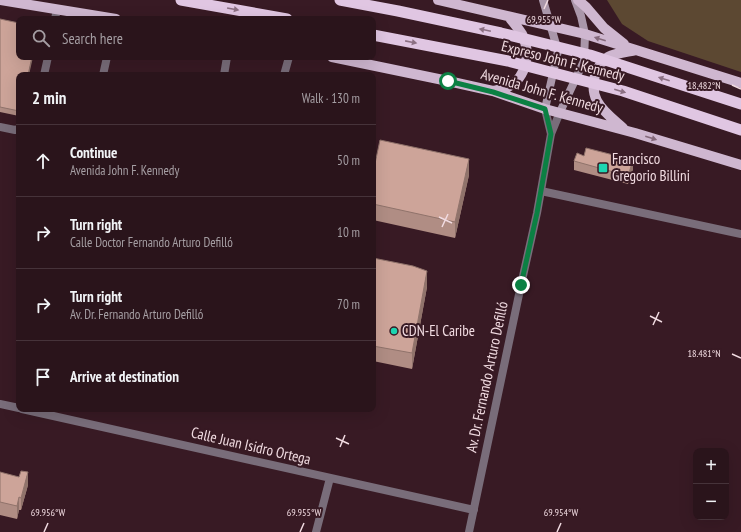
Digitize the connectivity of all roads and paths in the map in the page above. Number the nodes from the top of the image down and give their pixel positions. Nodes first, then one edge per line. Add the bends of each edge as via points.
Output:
1 (0, 0) edge
2 (181, 0) edge
3 (340, 0) edge
4 (462, 0) edge
5 (543, 0) edge
6 (576, 0) edge
7 (442, 1) edge
8 (56, 14) edge
9 (80, 16) edge
10 (270, 16) edge
11 (509, 17) junction
12 (550, 26) junction
13 (585, 34) junction
14 (376, 36) edge
15 (633, 49) junction
16 (47, 60) edge
17 (106, 60) edge
18 (226, 60) edge
19 (288, 60) edge
20 (346, 60) edge
21 (45, 72) edge
22 (104, 72) edge
23 (224, 72) edge
24 (285, 72) edge
25 (741, 83) edge
26 (493, 92) junction
27 (741, 104) edge
28 (545, 109) junction
29 (560, 112) junction
30 (0, 127) edge
31 (16, 130) edge
32 (624, 130) junction
33 (741, 130) edge
34 (551, 134) junction
35 (741, 165) edge
36 (541, 191) junction
37 (741, 234) edge
38 (0, 404) edge
39 (16, 407) edge
40 (35, 412) edge
41 (330, 478) junction
42 (474, 510) junction
43 (316, 532) edge
44 (469, 532) edge

1 - 8 main road
2 -> 10 highway
27 -> 3 highway, Expreso John F. Kennedy, bridge via 590,55 501,33
4 - 7 main road
5 - 12 main road
6 - 13 main road
6 - 15 main road via 586,7 604,28
7 - 11 main road
8 - 9 main road
11 - 12 main road
11 - 26 main road via 522,35 526,49 524,68 514,83
12 - 13 main road
12 - 28 main road via 558,51
15 -> 13 main road
13 - 29 main road via 584,61
14 -> 33 highway, Expreso John F. Kennedy, bridge via 508,61 623,91
15 - 25 main road
15 - 32 main road via 602,62 596,70 594,80 597,102
16 - 21 street
17 - 22 street
18 - 23 street
19 - 24 street
20 - 26 main road, Avenida John F. Kennedy
26 - 28 main road, Avenida John F. Kennedy
28 - 29 main road, Avenida John F. Kennedy
28 - 34 street
29 - 32 main road, Avenida John F. Kennedy
29 - 34 street
30 - 31 street
32 -> 35 main road, Avenida John F. Kennedy
34 - 36 street, Av. Dr. Fernando Arturo Defilló
36 - 37 street
36 - 42 street, Av. Dr. Fernando Arturo Defilló
38 - 39 street
40 - 41 street, Calle Juan Isidro Ortega
41 - 42 street, Calle Juan Isidro Ortega
41 - 43 street
42 - 44 street, Av. Dr. Fernando Arturo Defilló

